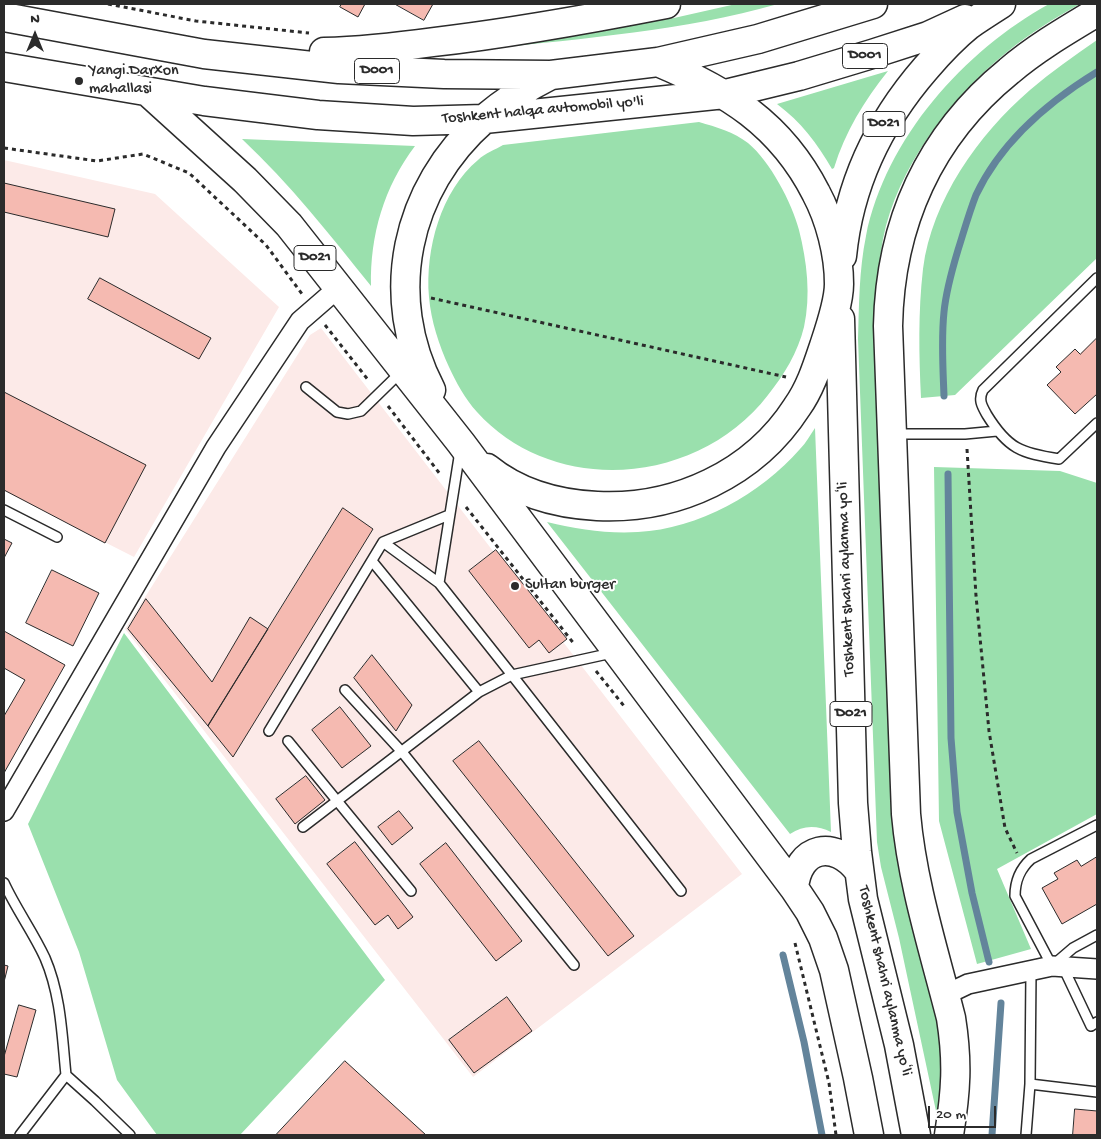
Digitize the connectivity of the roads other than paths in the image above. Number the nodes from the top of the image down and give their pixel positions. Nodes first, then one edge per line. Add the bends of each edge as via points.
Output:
1 (666, 4) edge
2 (873, 4) edge
3 (1000, 4) edge
4 (1097, 12) edge
5 (4, 17) edge
6 (204, 54) junction
7 (658, 62) junction
8 (4, 67) edge
9 (551, 75) junction
10 (148, 92) junction
11 (725, 94) junction
12 (484, 119) junction
13 (1097, 278) edge
14 (839, 286) junction
15 (338, 288) junction
16 (403, 370) junction
17 (306, 387) dead end
18 (1097, 423) edge
19 (997, 431) junction
20 (892, 434) junction
21 (461, 443) junction
22 (4, 510) edge
23 (450, 515) junction
24 (57, 537) dead end
25 (383, 542) junction
26 (372, 561) junction
27 (439, 583) junction
28 (618, 652) junction
29 (512, 675) junction
30 (344, 690) dead end
31 (479, 692) junction
32 (269, 731) dead end
33 (288, 741) dead end
34 (402, 752) junction
35 (337, 801) junction
36 (4, 811) edge
37 (1097, 825) edge
38 (303, 827) dead end
39 (859, 872) junction
40 (4, 883) edge
41 (794, 888) junction
42 (411, 891) dead end
43 (681, 891) dead end
44 (1097, 935) edge
45 (574, 965) dead end
46 (1057, 967) junction
47 (1097, 969) edge
48 (1031, 971) junction
49 (945, 995) junction
50 (1097, 1022) edge
51 (66, 1076) junction
52 (1030, 1084) junction
53 (1097, 1092) edge
54 (20, 1135) edge
55 (130, 1135) edge
56 (869, 1135) edge
57 (916, 1135) edge
58 (949, 1135) edge
59 (1026, 1135) edge

1 - 6 highway via 564,24 360,51
2 - 7 highway, D001 via 758,39
3 - 11 highway, D001 via 928,36 799,76
3 - 14 highway, Toshkent shahri aylanma yoʻli / D021 via 943,50 905,93 883,126 865,162 852,203 843,242
4 - 20 highway via 1041,47 988,89 951,132 919,185 897,244 890,286 888,326
5 - 6 highway, D001
6 - 9 highway, D001 via 339,69
7 - 9 highway, D001
7 - 11 highway, Toshkent shahri aylanma yoʻli / D021
8 - 10 highway, Toshkent halqa avtomobil yo'li / D001
9 - 12 highway, Toshkent shahri aylanma yoʻli / D021
10 - 12 highway, Toshkent halqa avtomobil yo'li / D001 via 318,115 413,121
10 - 15 highway, Toshkent shahri aylanma yoʻli / D021 via 245,180 289,225
11 - 12 highway, Toshkent halqa avtomobil yo'li / D001
11 - 14 highway, Toshkent shahri aylanma yoʻli / D021 via 768,127 810,181 828,222
12 - 21 highway, Toshkent shahri aylanma yoʻli / D021 via 450,155 427,192 409,247 405,292 408,326 417,359
13 - 19 lane via 983,390 981,403
14 - 21 highway, Toshkent shahri aylanma yoʻli / D021 via 828,334 810,383 790,419 746,462 708,486 649,504 619,507 567,504 530,494 502,480
14 - 39 highway, Toshkent shahri aylanma yoʻli / D021 via 853,793
15 - 16 highway, Toshkent shahri aylanma yoʻli / D021
15 - 36 street via 300,321 216,447
16 - 17 lane via 361,411 348,414 337,412
16 - 21 highway, Toshkent shahri aylanma yoʻli / D021
18 - 19 lane via 1059,459 1034,455 1008,444
19 - 20 lane
20 - 49 highway via 909,846
21 - 23 lane
21 - 28 highway, Toshkent shahri aylanma yoʻli / D021
22 - 24 lane
23 - 25 lane
23 - 27 lane
25 - 26 lane
25 - 27 lane
26 - 31 lane
26 - 32 lane
27 - 29 lane
28 - 29 lane
28 - 41 highway, Toshkent shahri aylanma yoʻli / D021
29 - 31 lane
29 - 43 lane
30 - 34 lane
31 - 34 lane
33 - 35 lane
34 - 35 lane
34 - 45 lane
35 - 38 lane
35 - 42 lane
37 - 46 lane via 1032,859 1024,866 1015,886 1015,896
39 - 41 highway via 841,855 820,851 801,866
39 - 57 highway, Toshkent shahri aylanma yoʻli / D021
40 - 51 lane via 53,979 60,1010
41 - 56 highway, Toshkent shahri aylanma yoʻli / D021 via 823,938 834,970
44 - 46 lane via 1073,948
46 - 47 street
46 - 48 street
46 - 50 lane via 1091,1026
48 - 49 street via 968,984
48 - 52 lane
49 - 58 highway via 957,1062
51 - 54 lane
51 - 55 lane
52 - 53 lane
52 - 59 lane

